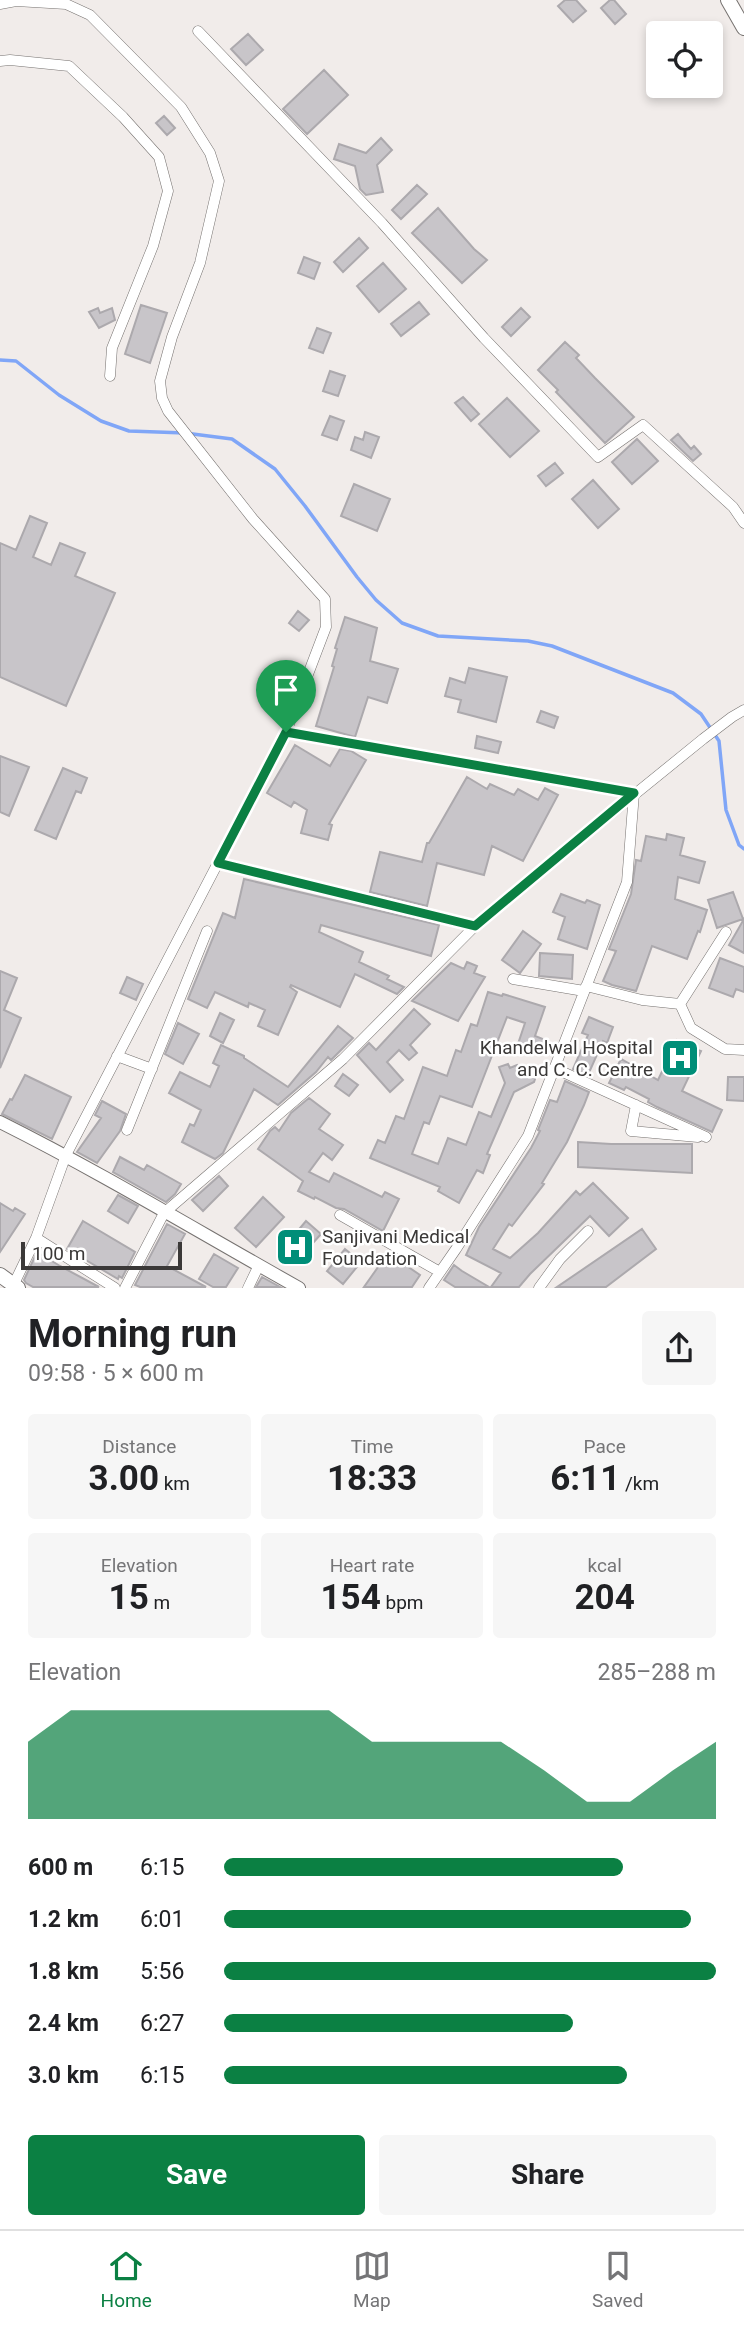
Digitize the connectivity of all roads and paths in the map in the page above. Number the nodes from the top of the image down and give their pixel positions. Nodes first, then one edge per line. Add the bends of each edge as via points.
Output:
1 (727, 0) edge
2 (0, 5) edge
3 (744, 28) edge
4 (198, 31) dead end
5 (0, 61) edge
6 (110, 376) dead end
7 (744, 523) edge
8 (744, 710) edge
9 (286, 732) junction
10 (634, 793) junction
11 (218, 863) junction
12 (475, 926) junction
13 (207, 931) dead end
14 (726, 932) dead end
15 (513, 979) dead end
16 (585, 989) junction
17 (680, 1004) junction
18 (744, 1050) edge
19 (117, 1056) junction
20 (554, 1068) junction
21 (152, 1069) junction
22 (636, 1105) junction
23 (0, 1122) edge
24 (127, 1130) dead end
25 (66, 1155) junction
26 (164, 1213) junction
27 (340, 1215) dead end
28 (588, 1231) dead end
29 (36, 1238) junction
30 (259, 1265) junction
31 (440, 1272) junction
32 (0, 1275) edge
33 (15, 1287) edge
34 (115, 1287) edge
35 (125, 1287) edge
36 (248, 1287) edge
37 (299, 1287) edge
38 (429, 1287) edge
39 (539, 1287) edge

1 - 3 main road
2 - 9 street via 16,1 66,4 90,15 181,107 210,153 219,181 201,264 160,381 162,398 253,519 325,599 326,627
4 - 7 street via 598,457 643,425 733,507
5 - 6 street via 69,66 159,157 169,191 153,246 112,348
8 - 10 street
9 - 10 street
9 - 11 street
10 - 12 street
10 - 16 street via 627,882
11 - 12 street
11 - 19 street
12 - 26 street via 343,1059
13 - 21 street
14 - 17 street
15 - 16 street
16 - 17 street
16 - 20 street
17 - 18 street via 691,1028 725,1049
19 - 21 street
19 - 25 street
20 - 22 street
20 - 31 street via 528,1136
21 - 24 street
22 - 22 street via 694,1132 705,1137 631,1131
23 - 25 street
25 - 26 street
25 - 29 street
26 - 30 street
26 - 35 street
27 - 31 street
28 - 39 street
29 - 33 street
29 - 34 street
30 - 36 street
30 - 37 street
31 - 38 street
32 - 33 main road

